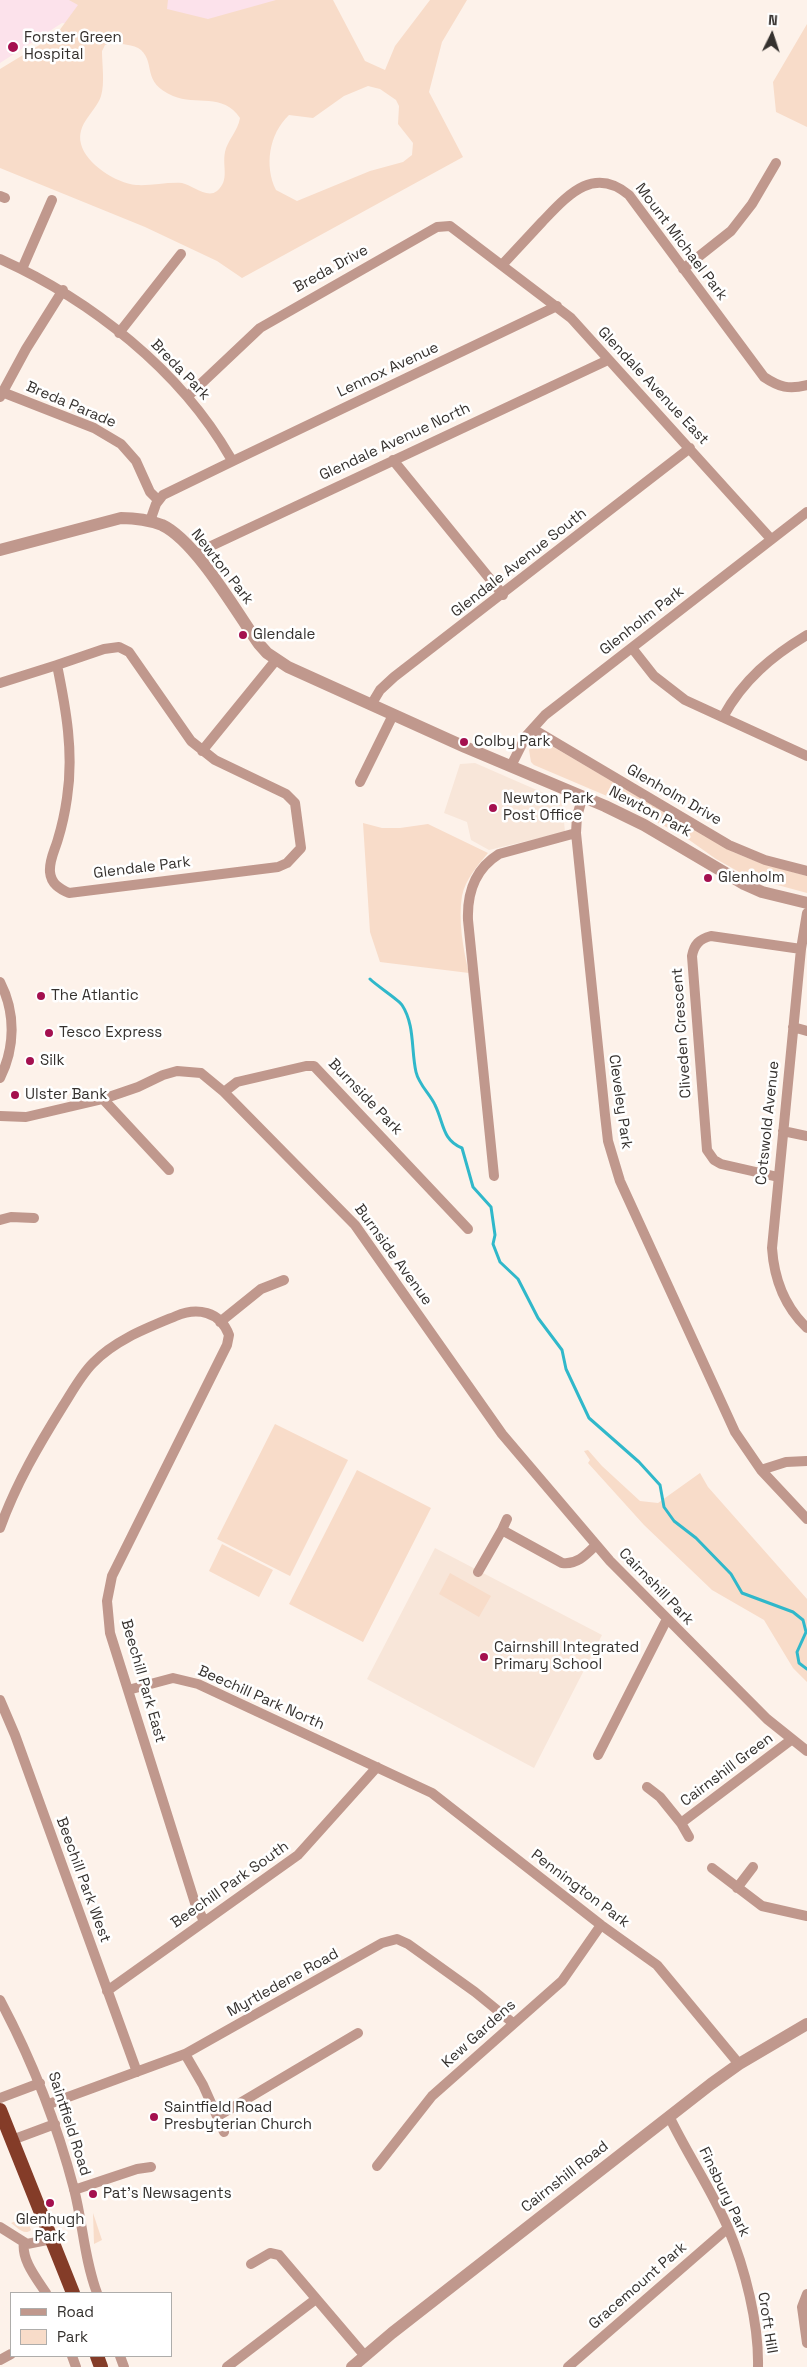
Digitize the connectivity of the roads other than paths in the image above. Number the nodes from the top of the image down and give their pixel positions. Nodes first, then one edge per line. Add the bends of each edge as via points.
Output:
1 (776, 162) dead end
2 (52, 200) dead end
3 (181, 254) dead end
4 (0, 259) edge
5 (502, 265) junction
6 (22, 269) junction
7 (683, 269) junction
8 (63, 290) junction
9 (557, 306) junction
10 (118, 333) junction
11 (608, 360) junction
12 (807, 384) edge
13 (1, 395) edge
14 (188, 396) junction
15 (690, 448) junction
16 (393, 460) junction
17 (233, 461) junction
18 (158, 500) junction
19 (807, 512) edge
20 (150, 521) junction
21 (771, 539) junction
22 (0, 550) edge
23 (196, 555) junction
24 (502, 595) junction
25 (807, 635) edge
26 (632, 648) junction
27 (276, 660) junction
28 (58, 665) junction
29 (0, 683) edge
30 (371, 705) junction
31 (393, 715) junction
32 (723, 717) junction
33 (533, 728) junction
34 (202, 751) junction
35 (807, 756) edge
36 (511, 766) junction
37 (360, 782) dead end
38 (583, 796) junction
39 (576, 833) junction
40 (807, 871) edge
41 (807, 903) edge
42 (807, 913) edge
43 (806, 929) edge
44 (801, 949) junction
45 (1, 987) edge
46 (793, 1027) junction
47 (807, 1030) edge
48 (0, 1078) edge
49 (224, 1092) junction
50 (103, 1099) junction
51 (0, 1116) edge
52 (783, 1131) junction
53 (807, 1136) edge
54 (169, 1170) dead end
55 (494, 1176) dead end
56 (778, 1177) junction
57 (34, 1218) dead end
58 (0, 1220) edge
59 (468, 1229) dead end
60 (284, 1280) dead end
61 (220, 1322) junction
62 (807, 1328) edge
63 (498, 1430) joint
64 (807, 1461) edge
65 (761, 1470) junction
66 (507, 1519) dead end
67 (807, 1519) edge
68 (0, 1528) edge
69 (502, 1530) junction
70 (596, 1545) junction
71 (478, 1572) dead end
72 (667, 1619) junction
73 (128, 1690) junction
74 (0, 1700) edge
75 (791, 1740) junction
76 (807, 1751) edge
77 (598, 1755) dead end
78 (377, 1768) junction
79 (646, 1787) dead end
80 (681, 1823) junction
81 (688, 1837) dead end
82 (753, 1867) dead end
83 (712, 1868) dead end
84 (737, 1888) junction
85 (807, 1916) edge
86 (204, 1921) junction
87 (601, 1926) junction
88 (108, 1991) junction
89 (0, 2000) edge
90 (513, 2023) junction
91 (807, 2024) edge
92 (358, 2033) dead end
93 (185, 2054) junction
94 (740, 2064) junction
95 (137, 2072) junction
96 (40, 2083) junction
97 (0, 2098) edge
98 (49, 2104) junction
99 (0, 2110) edge
100 (218, 2116) junction
101 (669, 2116) junction
102 (54, 2124) junction
103 (224, 2132) dead end
104 (12, 2140) junction
105 (377, 2166) dead end
106 (151, 2167) dead end
107 (74, 2190) junction
108 (0, 2227) edge
109 (728, 2228) junction
110 (52, 2239) junction
111 (24, 2242) junction
112 (251, 2264) dead end
113 (746, 2284) joint
114 (45, 2292) edge
115 (74, 2292) edge
116 (97, 2292) edge
117 (807, 2294) edge
118 (316, 2299) junction
119 (807, 2343) edge
120 (365, 2356) junction
121 (227, 2367) edge
122 (352, 2367) edge
123 (568, 2367) edge
124 (758, 2367) edge

1 - 7 street via 752,204 731,231
2 - 6 street
3 - 10 street
4 - 6 street, Breda Park
5 - 7 street, Mount Michael Park via 568,195 581,186 606,182 620,187 629,195
5 - 9 street, Glendale Avenue East
5 - 14 street, Breda Drive via 457,230 450,226 437,227 267,323
6 - 8 street, Breda Park
7 - 12 street, Mount Michael Park via 764,377 787,388
8 - 10 street, Breda Park
8 - 13 street
9 - 11 street, Glendale Avenue East
9 - 17 street, Lennox Avenue
10 - 14 street, Breda Park via 154,362
11 - 15 street, Glendale Avenue East
11 - 16 street, Glendale Avenue North
13 - 18 street, Breda Parade via 94,428 121,444 136,462 150,492
14 - 17 street, Breda Park
15 - 21 street, Glendale Avenue East
15 - 24 street, Glendale Avenue South
16 - 23 street, Glendale Avenue North
16 - 24 street
17 - 18 street
18 - 20 street
19 - 21 street, Glenholm Park
20 - 22 street, Newton Park via 135,518 108,520
20 - 23 street, Newton Park via 174,533
21 - 26 street, Glenholm Park
23 - 27 street, Newton Park via 259,644
24 - 30 street, Glendale Avenue South via 394,678 380,690
25 - 32 street via 780,651 754,674
26 - 32 street via 670,690
26 - 33 street, Glenholm Park via 545,715
27 - 30 street, Newton Park
27 - 34 street
28 - 29 street, Glendale Park
28 - 34 street, Glendale Park via 104,648 119,647 129,652 191,741
28 - 34 street, Glendale Park via 70,749 67,798 49,871 58,888 69,893 278,866 296,855 301,848 295,803 286,794
30 - 31 street, Newton Park
31 - 36 street, Newton Park
31 - 37 street
32 - 35 street
33 - 36 street, Glenholm Park
33 - 40 street, Glenholm Drive via 723,842 765,860
36 - 38 street, Newton Park
38 - 39 street, Cleveley Park
38 - 41 street, Newton Park via 644,825 744,884
39 - 55 street via 499,854 488,860 468,895
39 - 65 street, Cleveley Park via 608,1141 628,1201 729,1420
42 - 43 street, Cotswold Avenue
43 - 44 street, Cotswold Avenue
44 - 46 street, Cotswold Avenue
44 - 56 street, Cliveden Crescent via 710,936 698,942 692,956 707,1150 721,1164
45 - 48 street via 11,1021 12,1041
46 - 47 street
46 - 52 street, Cotswold Avenue
49 - 50 street via 200,1073 177,1071
49 - 59 street, Burnside Park via 237,1082 314,1066
49 - 63 street, Burnside Avenue via 355,1225
50 - 51 street via 36,1116
50 - 54 street
52 - 53 street
52 - 56 street, Cotswold Avenue
56 - 62 street, Cotswold Avenue via 772,1237 773,1263 788,1304
57 - 58 street
60 - 61 street via 261,1289
61 - 68 street via 211,1313 198,1310 181,1314 115,1345 93,1363 56,1417 15,1487
61 - 73 street, Beechill Park East via 229,1335 227,1345 108,1588 110,1633
63 - 70 street, Cairnshill Park
64 - 65 street via 786,1462
65 - 67 street, Cleveley Park
66 - 69 street
69 - 70 street via 562,1563 578,1561
69 - 71 street
70 - 72 street, Cairnshill Park
72 - 75 street, Cairnshill Park
72 - 77 street
73 - 78 street, Beechill Park North via 173,1678 185,1680
73 - 86 street, Beechill Park East via 195,1903
74 - 88 street, Beechill Park West
75 - 76 street, Cairnshill Park
75 - 80 street, Cairnshill Green
78 - 86 street, Beechill Park South via 298,1855
78 - 87 street, Pennington Park via 432,1792
79 - 80 street, Cairnshill Green via 660,1797
80 - 81 street, Cairnshill Green
82 - 84 street
83 - 84 street
84 - 85 street via 762,1906
86 - 88 street, Beechill Park South
87 - 90 street, Kew Gardens via 562,1981
87 - 94 street, Pennington Park via 657,1965
88 - 95 street, Beechill Park West
89 - 96 street, Saintfield Road
90 - 93 street, Myrtledene Road via 475,1992 397,1939 382,1943
90 - 105 street, Kew Gardens via 432,2096
91 - 94 street, Cairnshill Road
92 - 100 street
93 - 95 street, Myrtledene Road
93 - 100 street
94 - 101 street, Cairnshill Road
95 - 98 street, Myrtledene Road
96 - 97 street
96 - 98 street, Saintfield Road
98 - 102 street, Saintfield Road
99 - 104 highway
100 - 103 street
101 - 109 street, Finsbury Park
101 - 120 street, Cairnshill Road
102 - 104 street
102 - 107 street, Saintfield Road
104 - 110 highway
106 - 107 street
107 - 116 street, Saintfield Road via 88,2268
108 - 111 street
109 - 113 street, Finsbury Park
109 - 123 street, Gracemount Park
110 - 111 street via 32,2244
110 - 115 highway
111 - 114 street via 31,2269
112 - 118 street via 270,2253 279,2255
113 - 124 street, Croft Hill
117 - 119 street via 802,2307
118 - 120 street
118 - 121 street
120 - 122 street, Cairnshill Road

